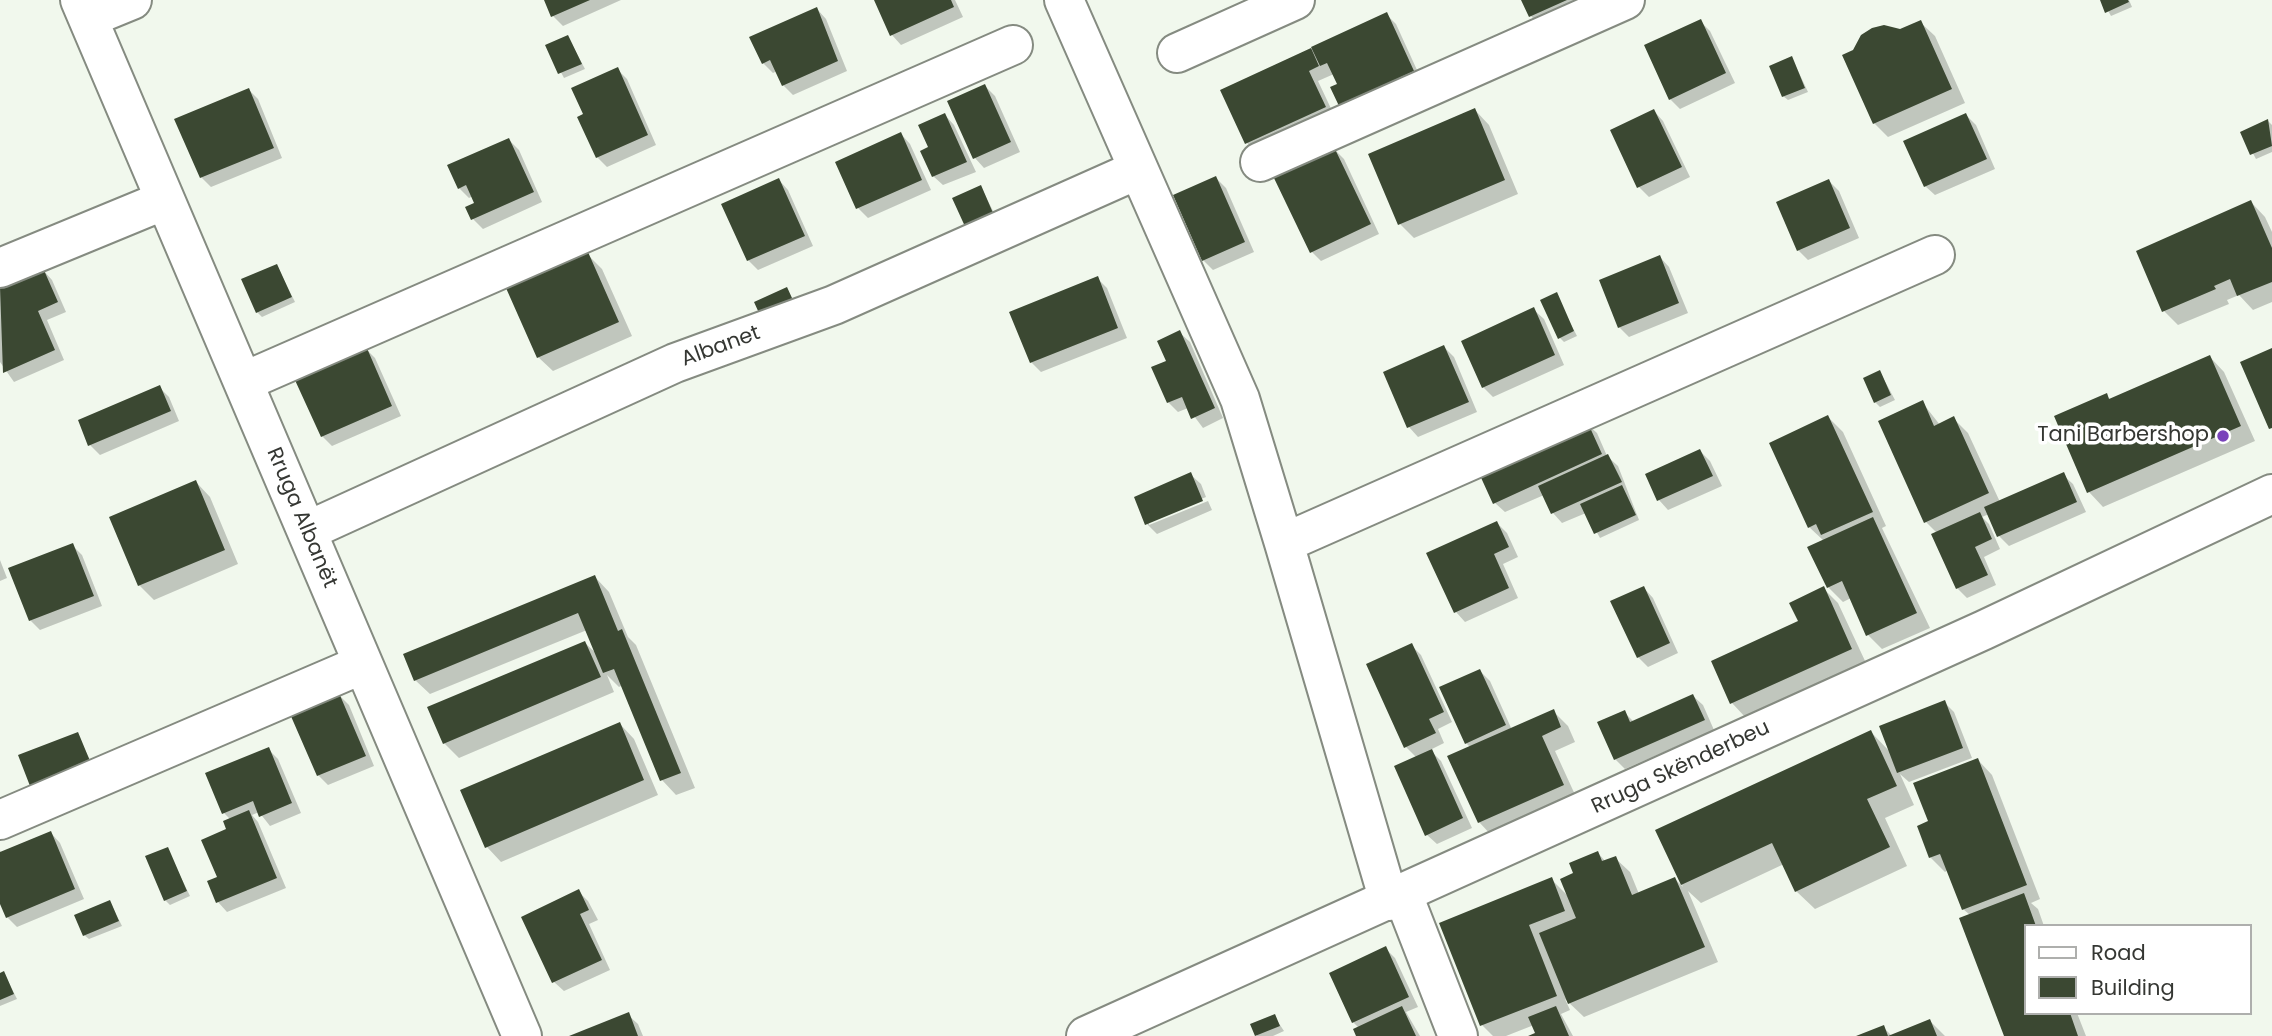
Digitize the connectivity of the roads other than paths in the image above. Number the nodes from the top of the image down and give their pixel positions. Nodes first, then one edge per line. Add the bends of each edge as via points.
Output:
1 (132, 0) edge
2 (1064, 0) edge
3 (1296, 0) edge
4 (1625, 0) edge
5 (84, 9) edge
6 (1013, 45) dead end
7 (1177, 53) dead end
8 (1260, 162) dead end
9 (1137, 170) junction
10 (165, 200) junction
11 (1935, 255) dead end
12 (0, 268) edge
13 (243, 382) junction
14 (2272, 494) edge
15 (307, 531) junction
16 (1284, 543) junction
17 (363, 664) junction
18 (0, 820) edge
19 (1396, 898) junction
20 (522, 1036) edge
21 (1086, 1036) edge
22 (1458, 1036) edge

1 - 5 street
2 - 9 street via 1107,91
3 - 7 street
4 - 8 street
5 - 10 street, Rruga Albanët
6 - 13 street
9 - 15 street, Albanet via 834,305 675,363
9 - 16 street via 1240,399
10 - 12 street
10 - 13 street, Rruga Albanët
11 - 16 street
13 - 15 street, Rruga Albanët
14 - 19 street, Rruga Skënderbeu
15 - 17 street, Rruga Albanët
16 - 19 street
17 - 18 street
17 - 20 street, Rruga Albanët
19 - 21 street, Rruga Skënderbeu
19 - 22 street

